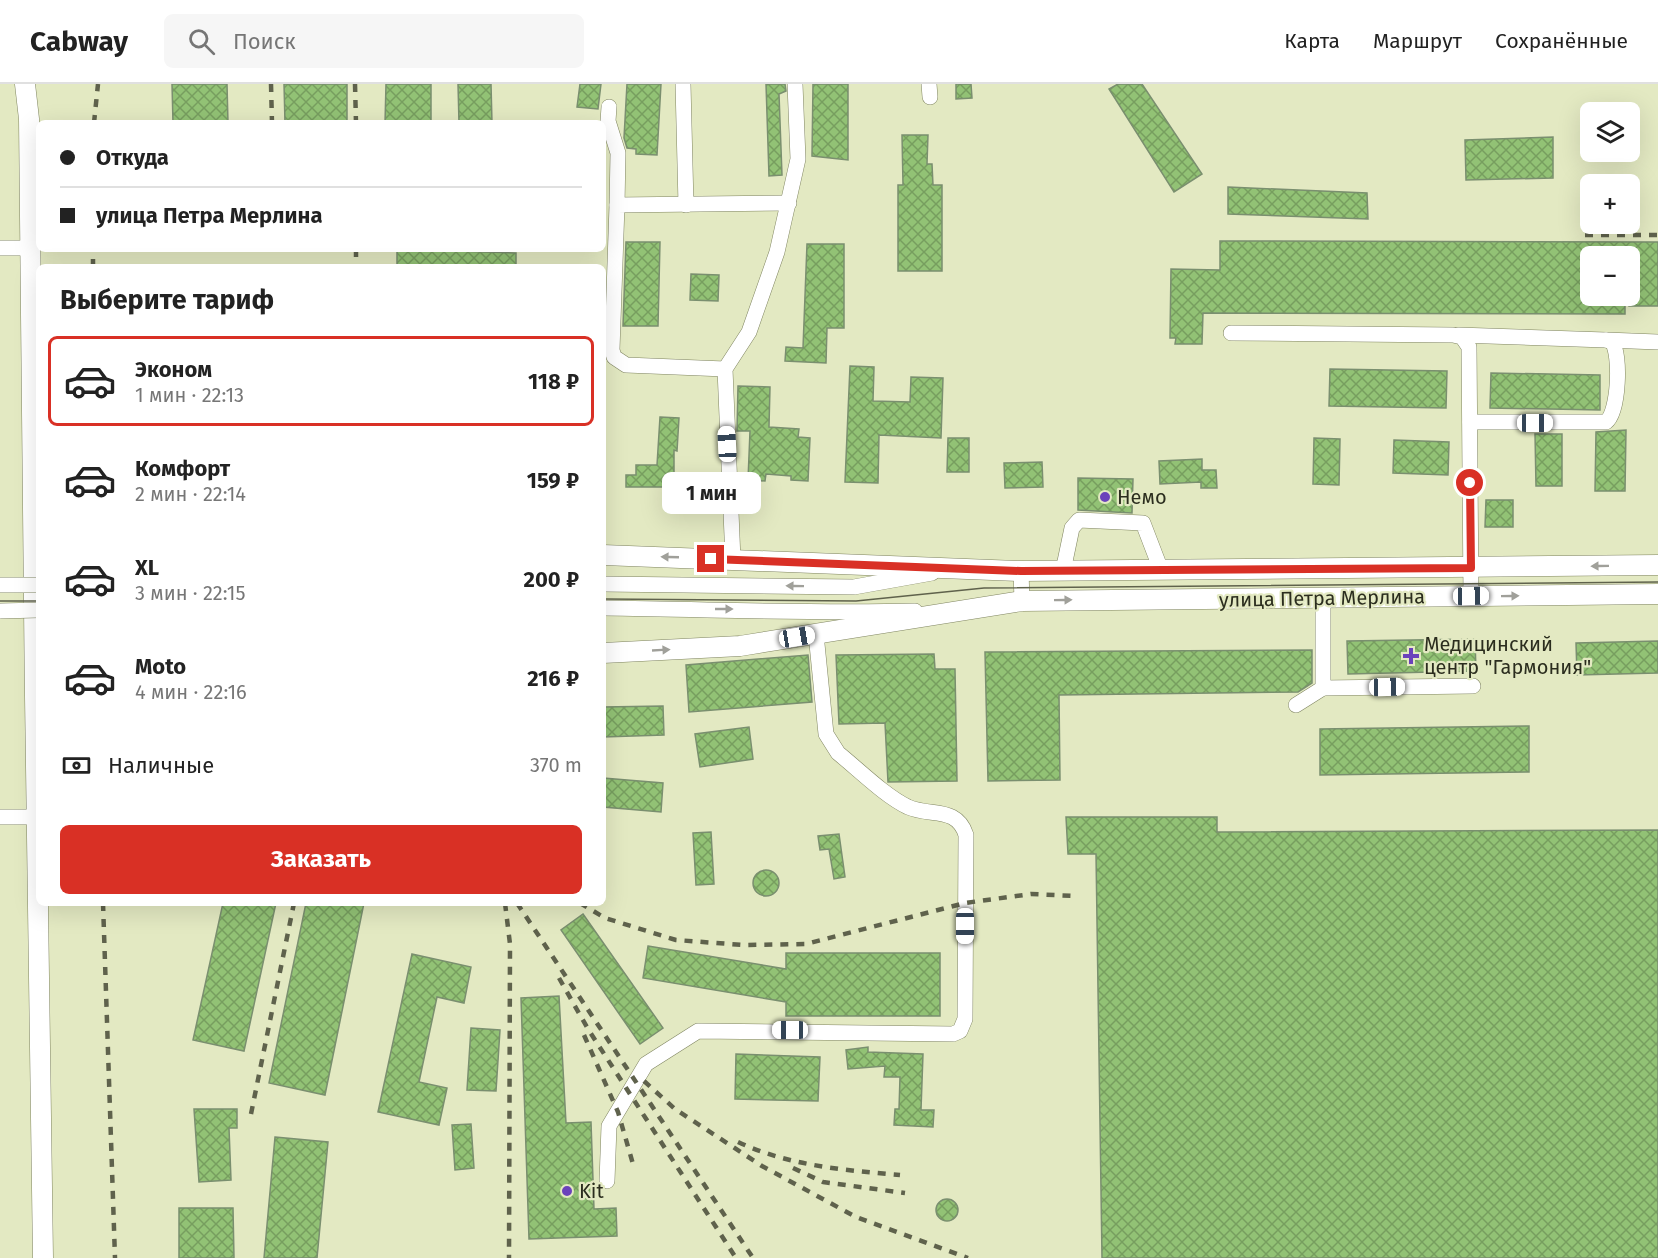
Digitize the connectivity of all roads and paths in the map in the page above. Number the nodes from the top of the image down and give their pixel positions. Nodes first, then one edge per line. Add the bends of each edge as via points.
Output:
1 (25, 84) edge
2 (683, 84) edge
3 (795, 84) edge
4 (609, 107) dead end
5 (789, 203) junction
6 (617, 205) junction
7 (686, 205) junction
8 (0, 248) edge
9 (30, 248) junction
10 (1231, 333) dead end
11 (1458, 335) junction
12 (1606, 340) junction
13 (1658, 342) edge
14 (725, 369) junction
15 (1470, 422) junction
16 (36, 503) edge
17 (606, 555) edge
18 (733, 560) junction
19 (1658, 566) edge
20 (957, 568) junction
21 (1471, 568) junction
22 (1161, 570) junction
23 (1021, 571) junction
24 (1063, 571) junction
25 (606, 584) edge
26 (0, 585) edge
27 (36, 585) edge
28 (1658, 594) edge
29 (1471, 596) junction
30 (1323, 598) junction
31 (1022, 601) junction
32 (606, 608) edge
33 (974, 608) junction
34 (36, 610) edge
35 (0, 611) edge
36 (816, 634) junction
37 (606, 653) edge
38 (36, 674) edge
39 (1473, 686) dead end
40 (1323, 688) junction
41 (1296, 705) dead end
42 (0, 817) edge
43 (36, 817) joint
44 (38, 906) edge
45 (607, 1181) dead end
46 (44, 1258) edge

1 - 9 main road
2 - 7 street
3 - 5 street via 798,159
4 - 6 street via 608,121 618,153
5 - 7 street
5 - 14 street via 752,324
6 - 7 street
6 - 14 street via 614,357 626,365
8 - 9 street
9 - 16 main road
10 - 11 street
11 - 12 street
11 - 15 street via 1469,346
12 - 13 street
12 - 15 street via 1612,342 1617,353 1616,408 1606,422
14 - 18 street
15 - 21 street
18 -> 17 main road, улица Петра Мерлина
18 - 20 main road, улица Петра Мерлина
19 -> 21 main road, улица Петра Мерлина
20 - 23 main road, улица Петра Мерлина
20 -> 25 street, улица Петра Мерлина via 854,587
21 - 22 main road, улица Петра Мерлина
21 - 29 street
22 - 24 main road, улица Петра Мерлина
22 - 24 street via 1143,523 1080,520 1071,528
23 - 24 main road, улица Петра Мерлина
23 - 31 street
26 - 27 street, bridge
29 -> 28 main road, улица Петра Мерлина
29 - 30 main road, улица Петра Мерлина
31 -> 30 main road, улица Петра Мерлина
30 - 40 street
31 - 33 main road, улица Петра Мерлина
32 -> 33 street, улица Петра Мерлина via 824,614
33 - 36 main road, улица Петра Мерлина
34 - 35 street, bridge
37 -> 36 main road, улица Петра Мерлина via 740,646
36 - 45 street via 826,734 831,745 907,807 953,816 962,823 966,835 965,1019 960,1031 953,1034 698,1031 646,1064 609,1126
38 - 43 main road
39 - 40 street
40 - 41 street
42 - 43 street
44 - 46 main road

